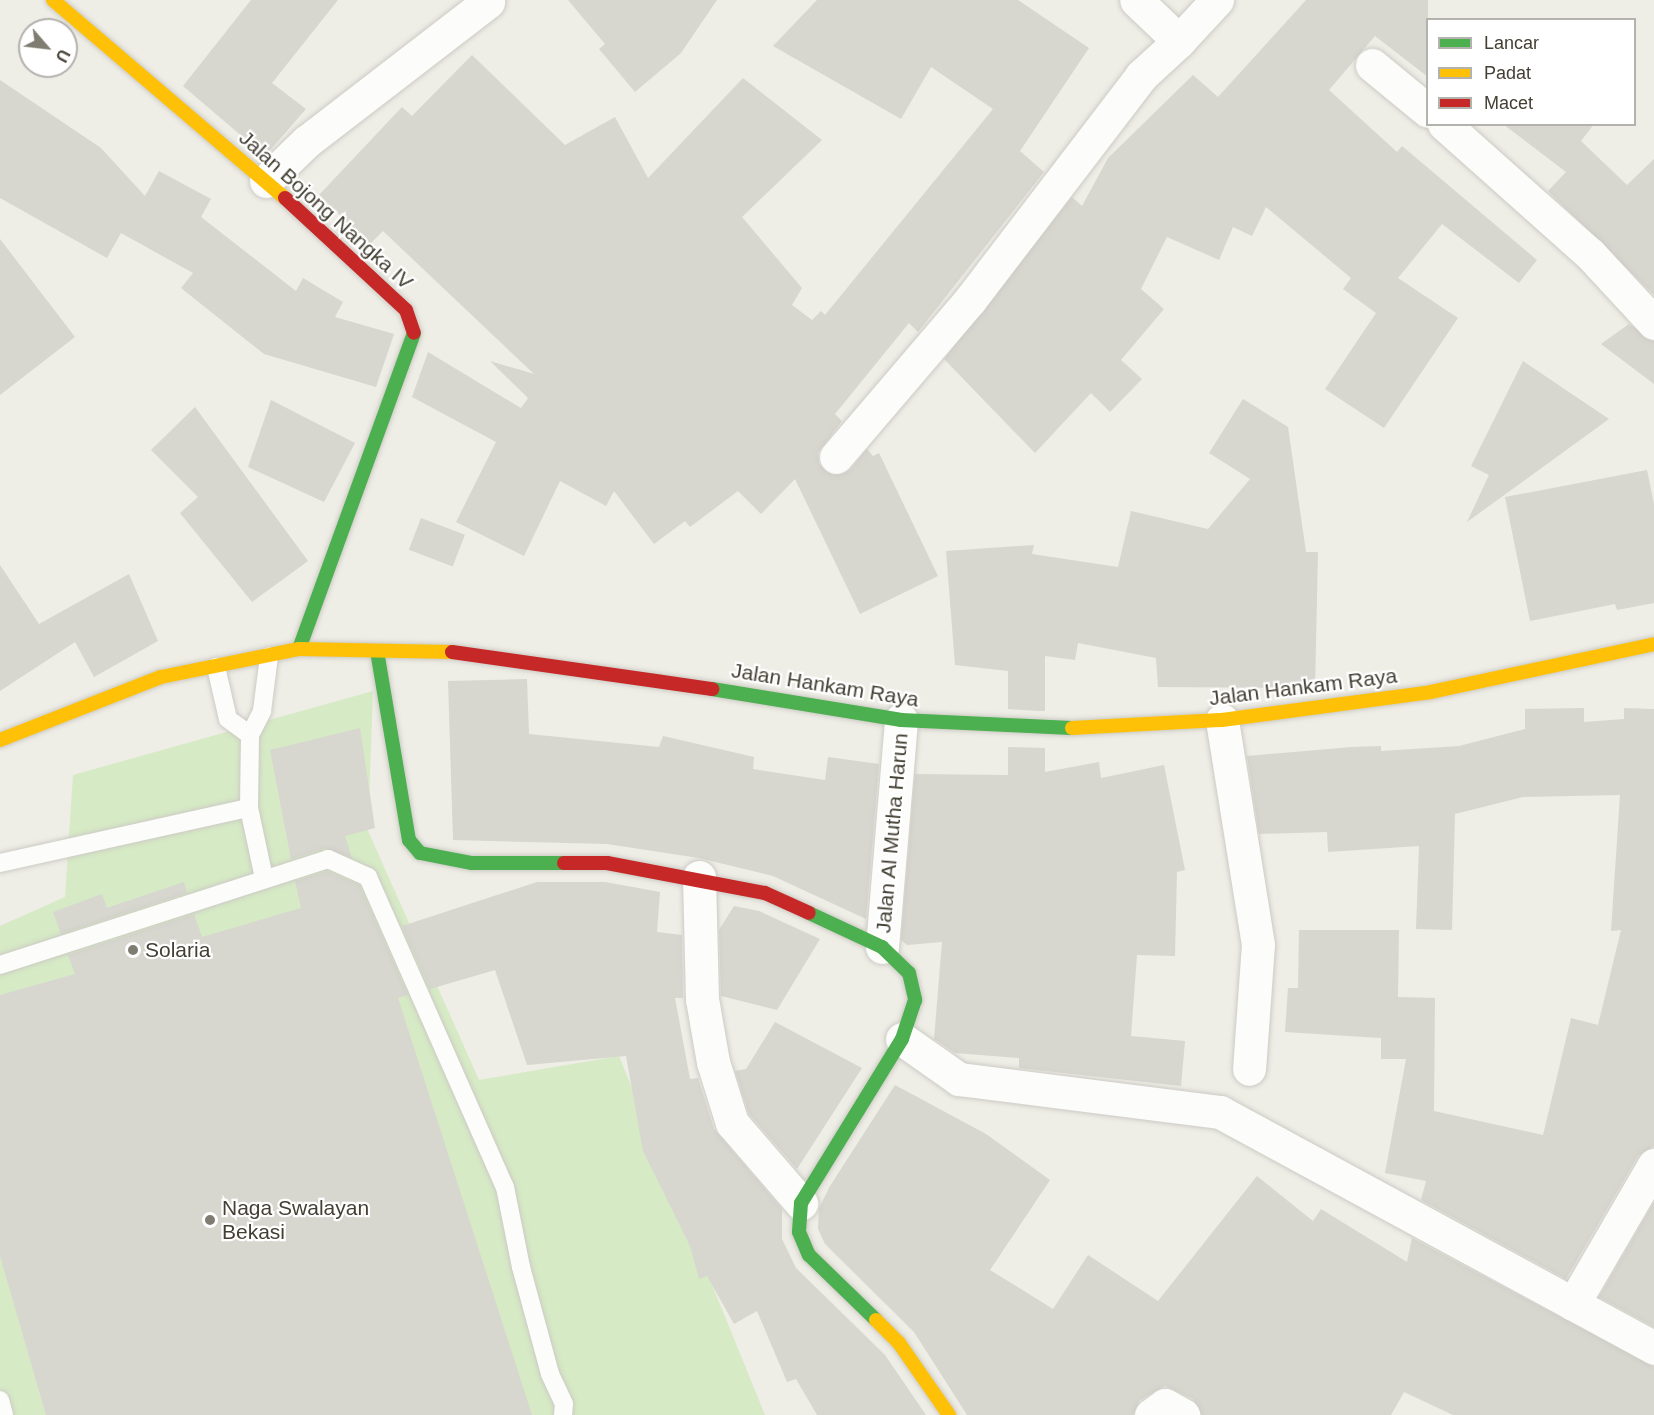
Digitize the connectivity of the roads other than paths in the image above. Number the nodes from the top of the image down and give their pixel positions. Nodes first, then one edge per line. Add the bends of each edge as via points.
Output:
1 (52, 0) edge
2 (1136, 0) edge
3 (1217, 0) edge
4 (488, 2) dead end
5 (1179, 41) junction
6 (1372, 65) dead end
7 (1426, 109) edge
8 (1446, 126) edge
9 (266, 181) junction
10 (1654, 323) edge
11 (836, 457) dead end
12 (1654, 644) edge
13 (298, 649) junction
14 (377, 651) junction
15 (269, 656) junction
16 (216, 666) junction
17 (901, 720) junction
18 (1222, 720) junction
19 (250, 735) junction
20 (0, 740) edge
21 (249, 808) junction
22 (0, 863) edge
23 (699, 877) junction
24 (264, 878) junction
25 (883, 929) junction
26 (0, 965) edge
27 (902, 1039) junction
28 (1249, 1069) dead end
29 (1654, 1165) edge
30 (801, 1203) junction
31 (1573, 1304) junction
32 (1654, 1348) edge
33 (0, 1400) edge
34 (4, 1415) edge
35 (563, 1415) edge
36 (949, 1415) edge
37 (1150, 1415) edge
38 (1183, 1415) edge

1 - 9 street, Jalan Bojong Nangka IV
2 - 5 street
3 - 5 street
4 - 9 street via 306,142
5 - 11 street via 1141,76 969,300
6 - 7 street
8 - 10 street via 1590,254
9 - 13 street, Jalan Bojong Nangka IV via 406,310 414,332
12 - 18 street, Jalan Hankam Raya via 1431,692
13 - 14 street, Jalan Hankam Raya
13 - 15 street, Jalan Hankam Raya
14 - 17 street, Jalan Hankam Raya via 438,651 555,663
14 - 23 street via 409,840 420,853 472,863 607,863
15 - 16 street, Jalan Hankam Raya
15 - 19 lane via 262,711
16 - 19 lane via 228,719
16 - 20 street, Jalan Hankam Raya via 161,677
17 - 18 street, Jalan Hankam Raya via 1039,730
17 - 25 street, Jalan Al Mutha Harun
18 - 28 street via 1258,944
19 - 21 lane
21 - 22 lane
21 - 24 lane
23 - 25 street
23 - 30 street via 702,999 712,1062 732,1123
24 - 26 lane
24 - 35 lane via 328,860 368,877 506,1187 521,1267 550,1374 564,1404
25 - 27 street via 915,989
27 - 30 street
27 - 31 street via 959,1079 1220,1112
29 - 31 street
30 - 36 street via 800,1232 809,1255 900,1343
31 - 32 street
33 - 34 lane
37 - 38 street via 1165,1405

